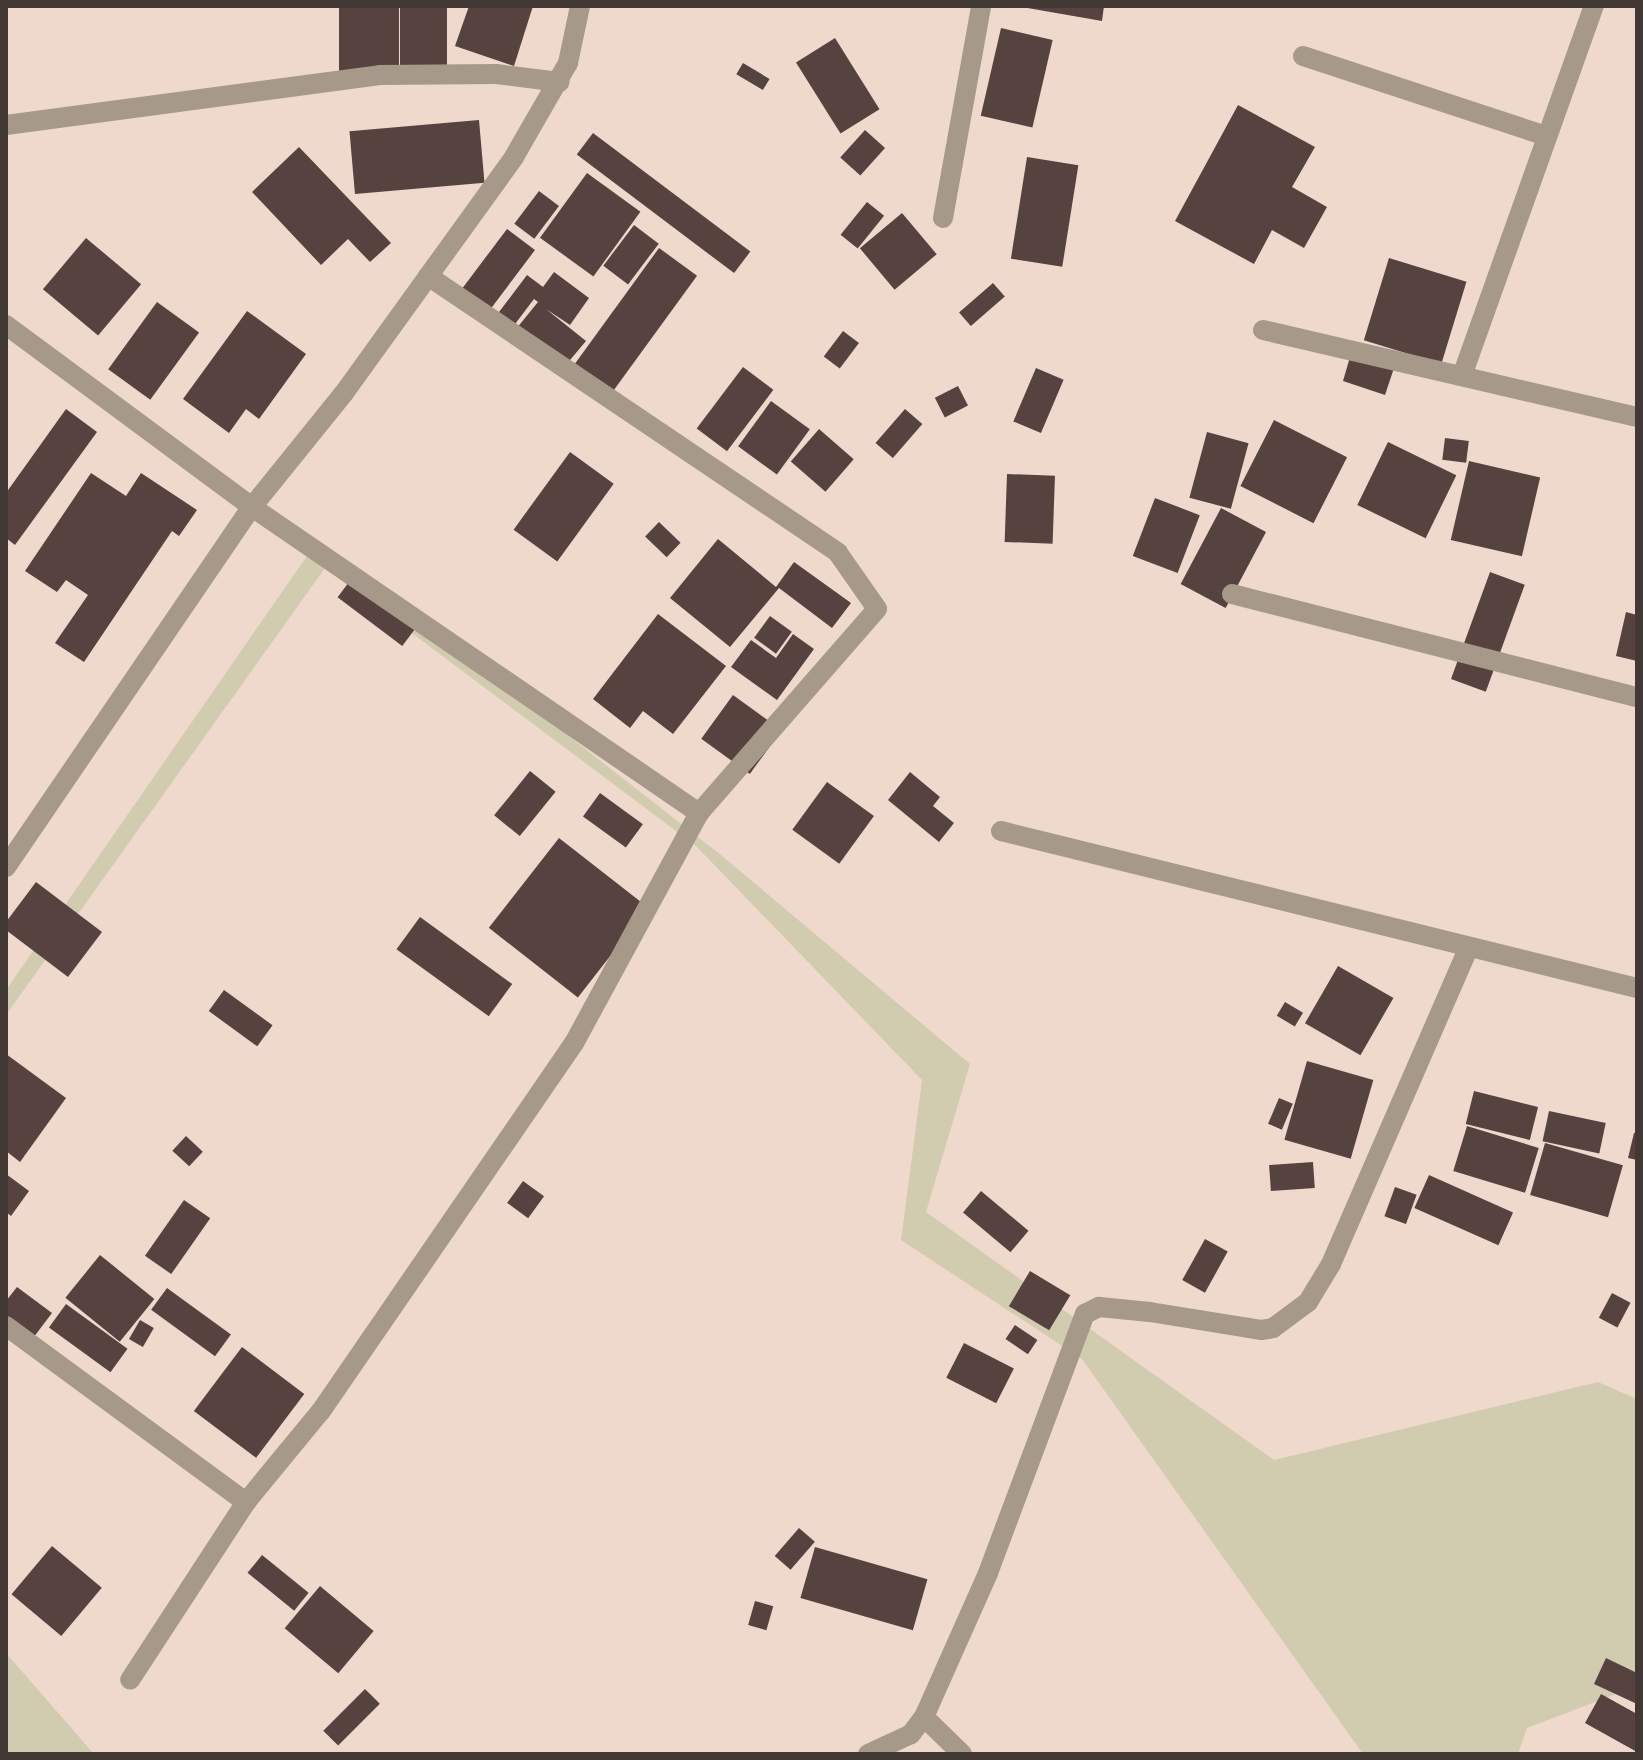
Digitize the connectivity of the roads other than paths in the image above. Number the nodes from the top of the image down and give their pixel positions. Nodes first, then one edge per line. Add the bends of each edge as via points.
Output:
1 (580, 6) edge
2 (981, 6) edge
3 (1594, 6) edge
4 (1303, 56) dead end
5 (559, 82) junction
6 (6, 125) edge
7 (1547, 136) junction
8 (943, 218) dead end
9 (428, 276) junction
10 (6, 325) edge
11 (1263, 330) dead end
12 (1462, 376) junction
13 (1637, 417) edge
14 (252, 507) junction
15 (1232, 594) dead end
16 (1637, 697) edge
17 (699, 813) junction
18 (1001, 831) dead end
19 (6, 867) edge
20 (1469, 947) junction
21 (1637, 988) edge
22 (6, 1326) edge
23 (246, 1502) junction
24 (130, 1680) dead end
25 (924, 1717) junction
26 (896, 1748) edge
27 (868, 1754) edge
28 (962, 1754) edge

1 - 5 street
2 - 8 street
3 - 7 street
4 - 7 street
5 - 6 street via 496,74 380,75
5 - 9 street via 514,157
7 - 12 street
9 - 14 street via 344,393
9 - 17 street via 838,553 877,609
10 - 14 street
11 - 12 street
12 - 13 street
14 - 17 street
14 - 19 street
15 - 16 street
17 - 23 street via 574,1043 320,1412
18 - 20 street
20 - 21 street
20 - 25 street via 1331,1264 1308,1302 1273,1328 1261,1330 1137,1310 1099,1307 1085,1314 988,1573
22 - 23 street
23 - 24 street
25 - 26 street
25 - 28 street
26 - 27 street

